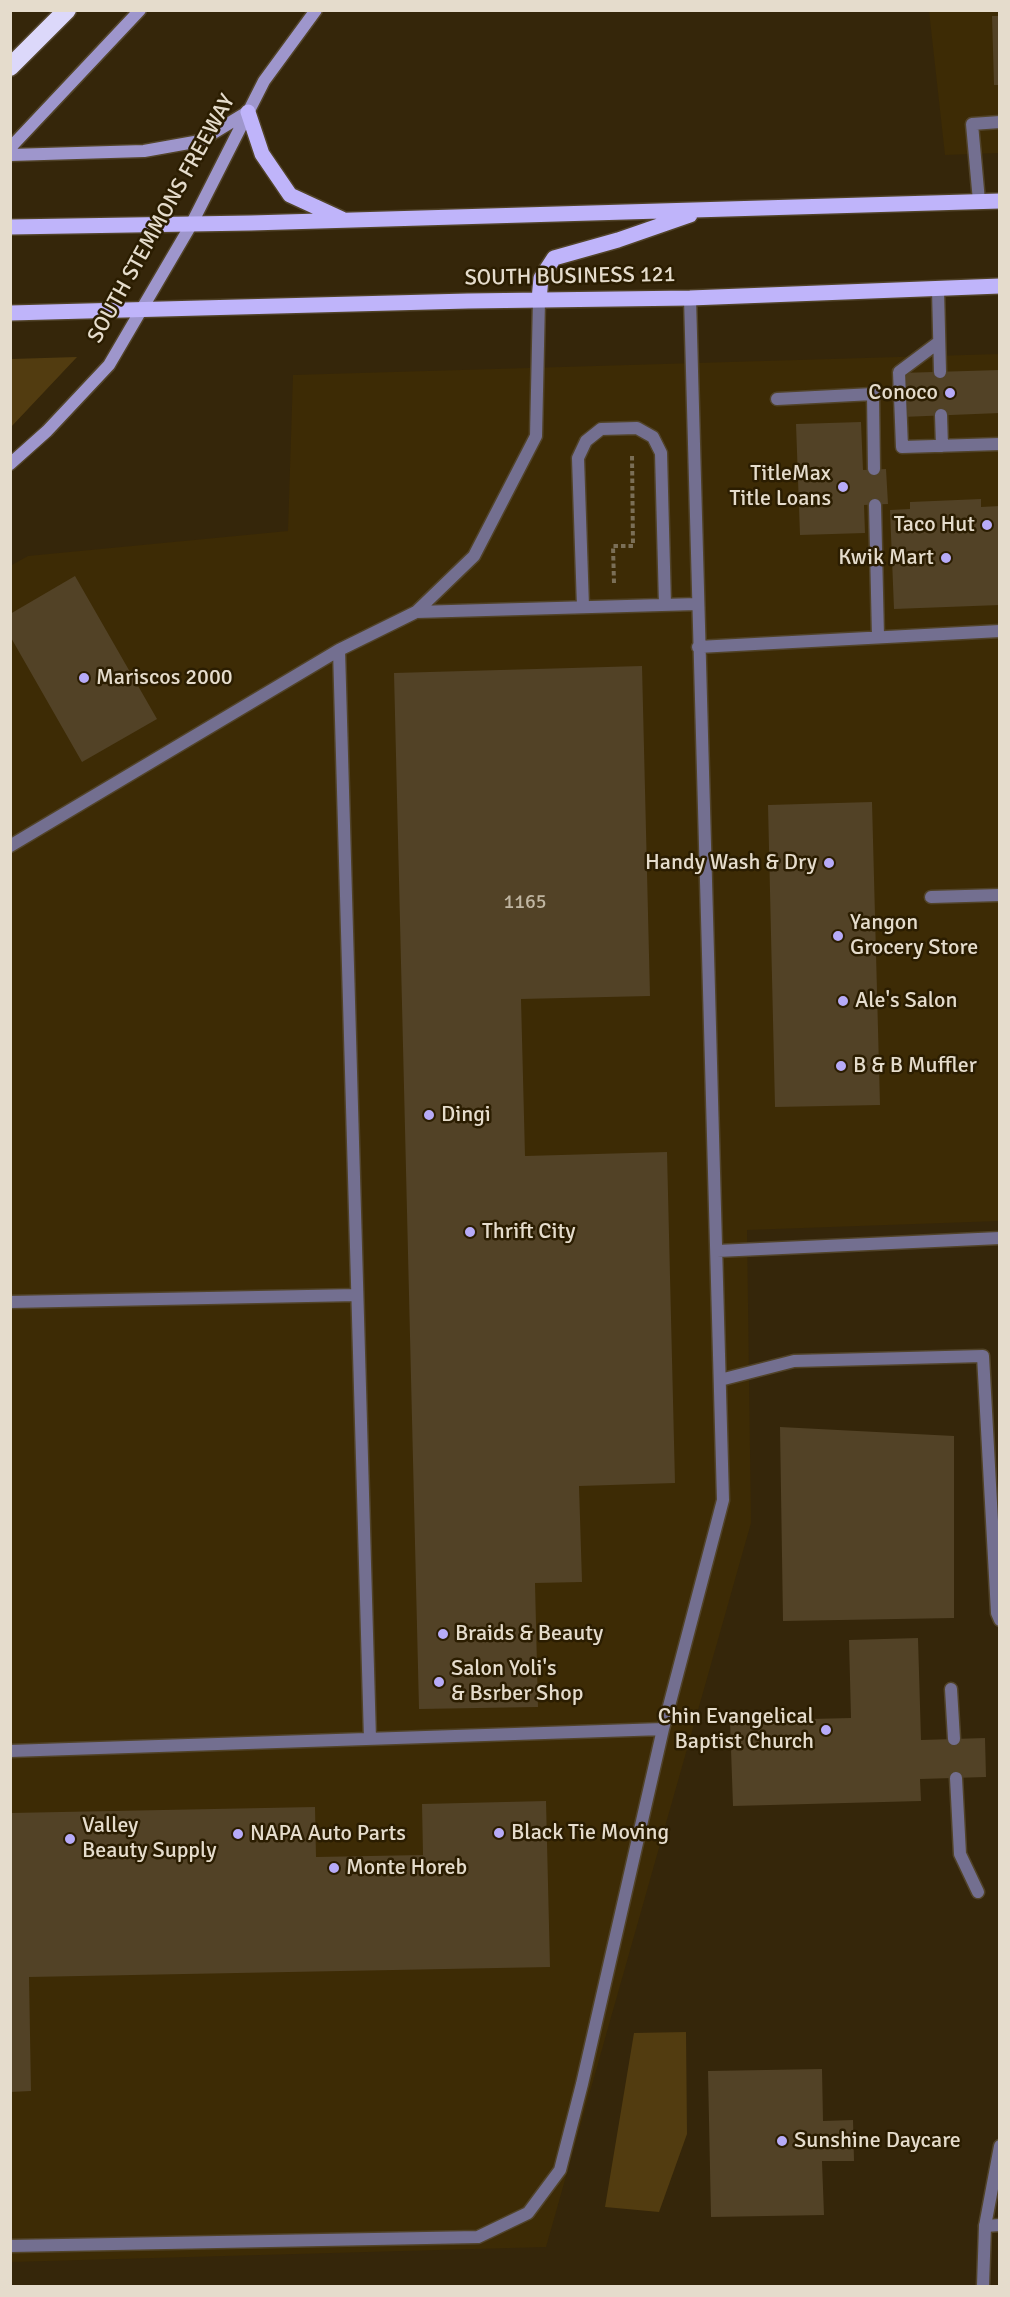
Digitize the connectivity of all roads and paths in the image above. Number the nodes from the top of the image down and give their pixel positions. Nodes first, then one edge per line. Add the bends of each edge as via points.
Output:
1 (67, 10) edge
2 (140, 10) edge
3 (316, 10) edge
4 (10, 67) edge
5 (248, 111) junction
6 (999, 122) edge
7 (10, 148) edge
8 (10, 155) edge
9 (979, 201) junction
10 (999, 201) edge
11 (707, 209) junction
12 (345, 220) junction
13 (191, 225) junction
14 (10, 227) edge
15 (999, 286) edge
16 (938, 289) junction
17 (690, 298) junction
18 (538, 300) junction
19 (141, 311) junction
20 (10, 313) edge
21 (939, 342) junction
22 (940, 372) dead end
23 (777, 399) dead end
24 (941, 415) dead end
25 (632, 428) junction
26 (999, 444) edge
27 (942, 446) junction
28 (10, 464) edge
29 (874, 469) dead end
30 (875, 505) dead end
31 (614, 586) dead end
32 (697, 604) junction
33 (665, 605) junction
34 (583, 608) junction
35 (416, 612) junction
36 (999, 631) edge
37 (878, 637) junction
38 (698, 647) junction
39 (339, 650) junction
40 (10, 846) edge
41 (999, 895) edge
42 (932, 897) dead end
43 (999, 1238) edge
44 (717, 1251) junction
45 (357, 1295) junction
46 (10, 1302) edge
47 (720, 1380) junction
48 (999, 1620) edge
49 (951, 1689) dead end
50 (663, 1729) junction
51 (370, 1739) junction
52 (954, 1739) dead end
53 (10, 1751) edge
54 (956, 1778) dead end
55 (978, 1892) dead end
56 (999, 2146) edge
57 (999, 2225) edge
58 (985, 2226) junction
59 (10, 2246) edge
60 (983, 2286) edge

1 - 4 highway
2 - 7 main road
3 - 5 main road, SOUTH STEMMONS FREEWAY via 264,81
5 - 8 main road via 200,141 144,151
5 - 12 main road via 262,154 290,195
5 - 13 main road, SOUTH STEMMONS FREEWAY
6 - 9 street via 972,124
9 - 10 main road
9 - 11 main road
11 - 12 main road
11 - 18 main road via 554,258 541,278
12 - 13 main road
13 - 14 main road
13 - 19 main road, SOUTH STEMMONS FREEWAY
15 - 16 main road, SOUTH BUSINESS 121
16 - 17 main road, SOUTH BUSINESS 121
16 - 21 street
17 - 18 main road, SOUTH BUSINESS 121
17 - 32 street
18 - 19 main road, SOUTH BUSINESS 121
18 - 35 street via 536,436 474,556
19 - 20 main road, SOUTH BUSINESS 121
19 - 28 main road, SOUTH STEMMONS FREEWAY via 109,365
21 - 22 street
21 - 27 street via 899,372 902,447
23 - 29 street via 873,394
24 - 27 street
25 - 31 path via 633,546 613,546
25 - 33 street via 653,437 661,453
25 - 34 street via 602,429 586,441 578,458
26 - 27 street
30 - 37 street
32 - 33 street
32 - 38 street
33 - 34 street
34 - 35 street
35 - 39 street
36 - 37 street
37 - 38 street
38 - 44 street
39 - 40 street
39 - 45 street
41 - 42 street
43 - 44 street
44 - 47 street
45 - 46 street
45 - 51 street
47 - 48 street via 794,1360 983,1356
47 - 50 street via 723,1500
49 - 52 street
50 - 51 street
50 - 59 street via 560,2170 528,2213 478,2237
51 - 53 street
54 - 55 street via 960,1854
56 - 58 street
57 - 58 street
58 - 60 street

